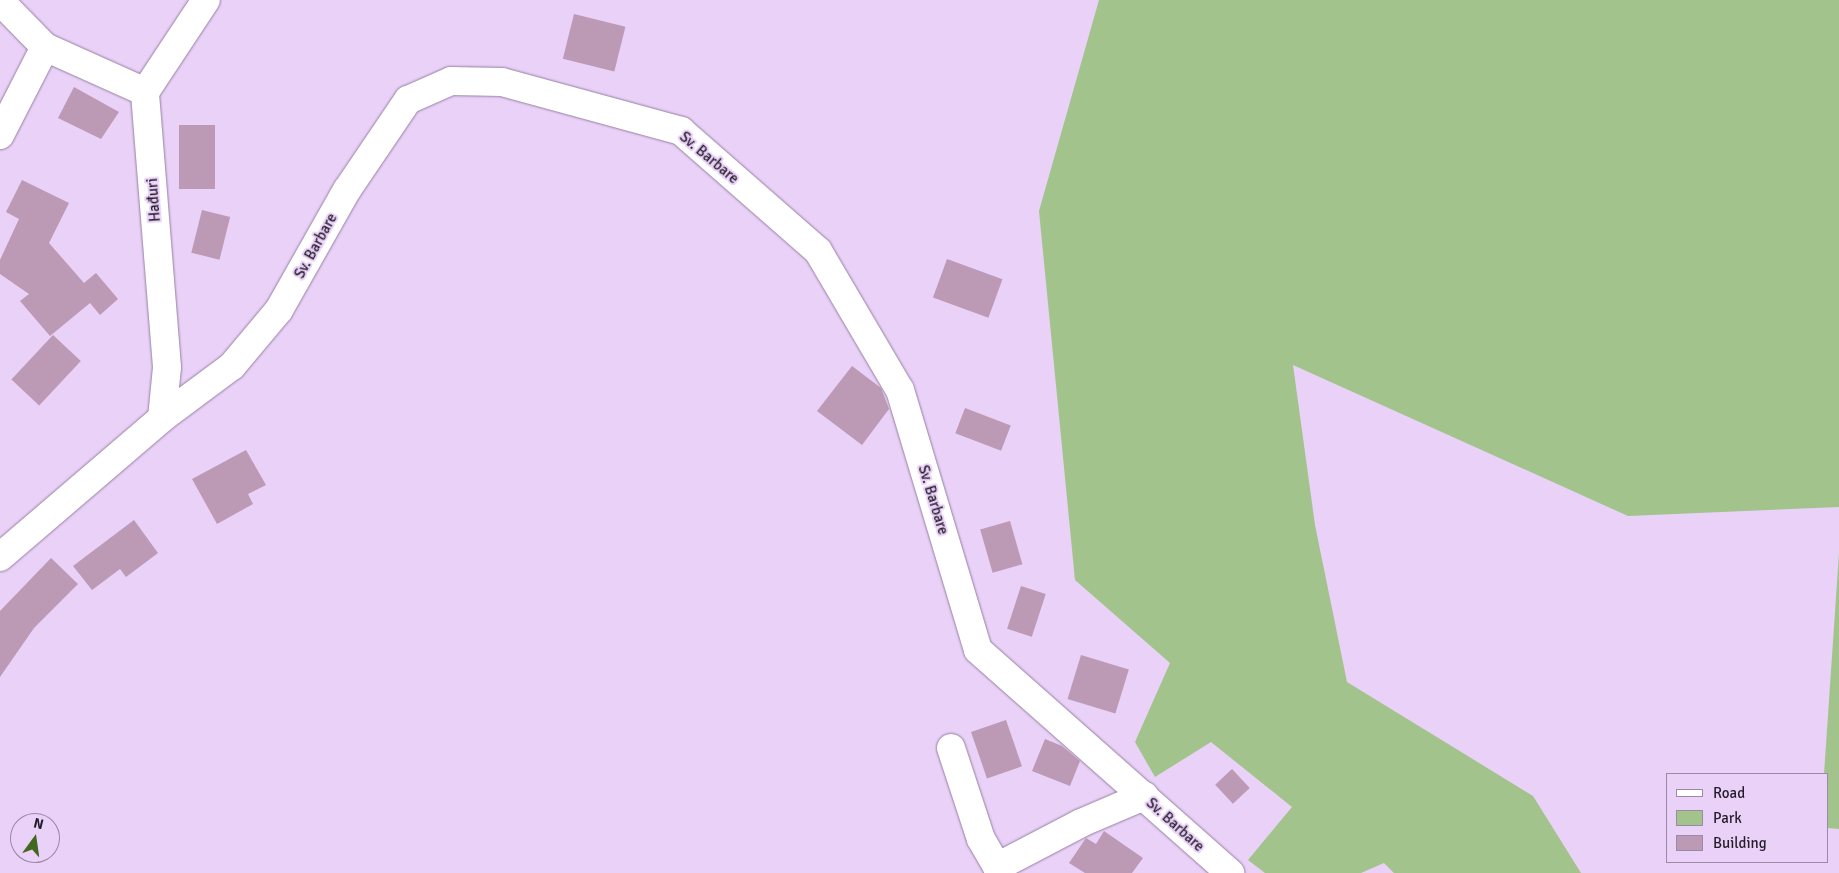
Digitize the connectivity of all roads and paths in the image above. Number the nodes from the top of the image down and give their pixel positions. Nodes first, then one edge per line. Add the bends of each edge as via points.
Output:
1 (206, 0) edge
2 (0, 1) edge
3 (45, 47) junction
4 (145, 92) junction
5 (0, 134) edge
6 (162, 418) junction
7 (0, 557) edge
8 (951, 748) dead end
9 (1144, 796) junction
10 (999, 870) edge
11 (1230, 873) edge

1 - 4 street
2 - 3 street
3 - 4 street
3 - 5 street
4 - 6 street, Hađuri via 167,367
6 - 7 street, Sv. Barbare
6 - 9 street, Sv. Barbare via 232,366 279,310 347,190 408,100 451,81 502,82 681,131 818,251 900,390 978,650
8 - 10 street via 981,839
9 - 10 street via 1082,823
9 - 11 street, Sv. Barbare

